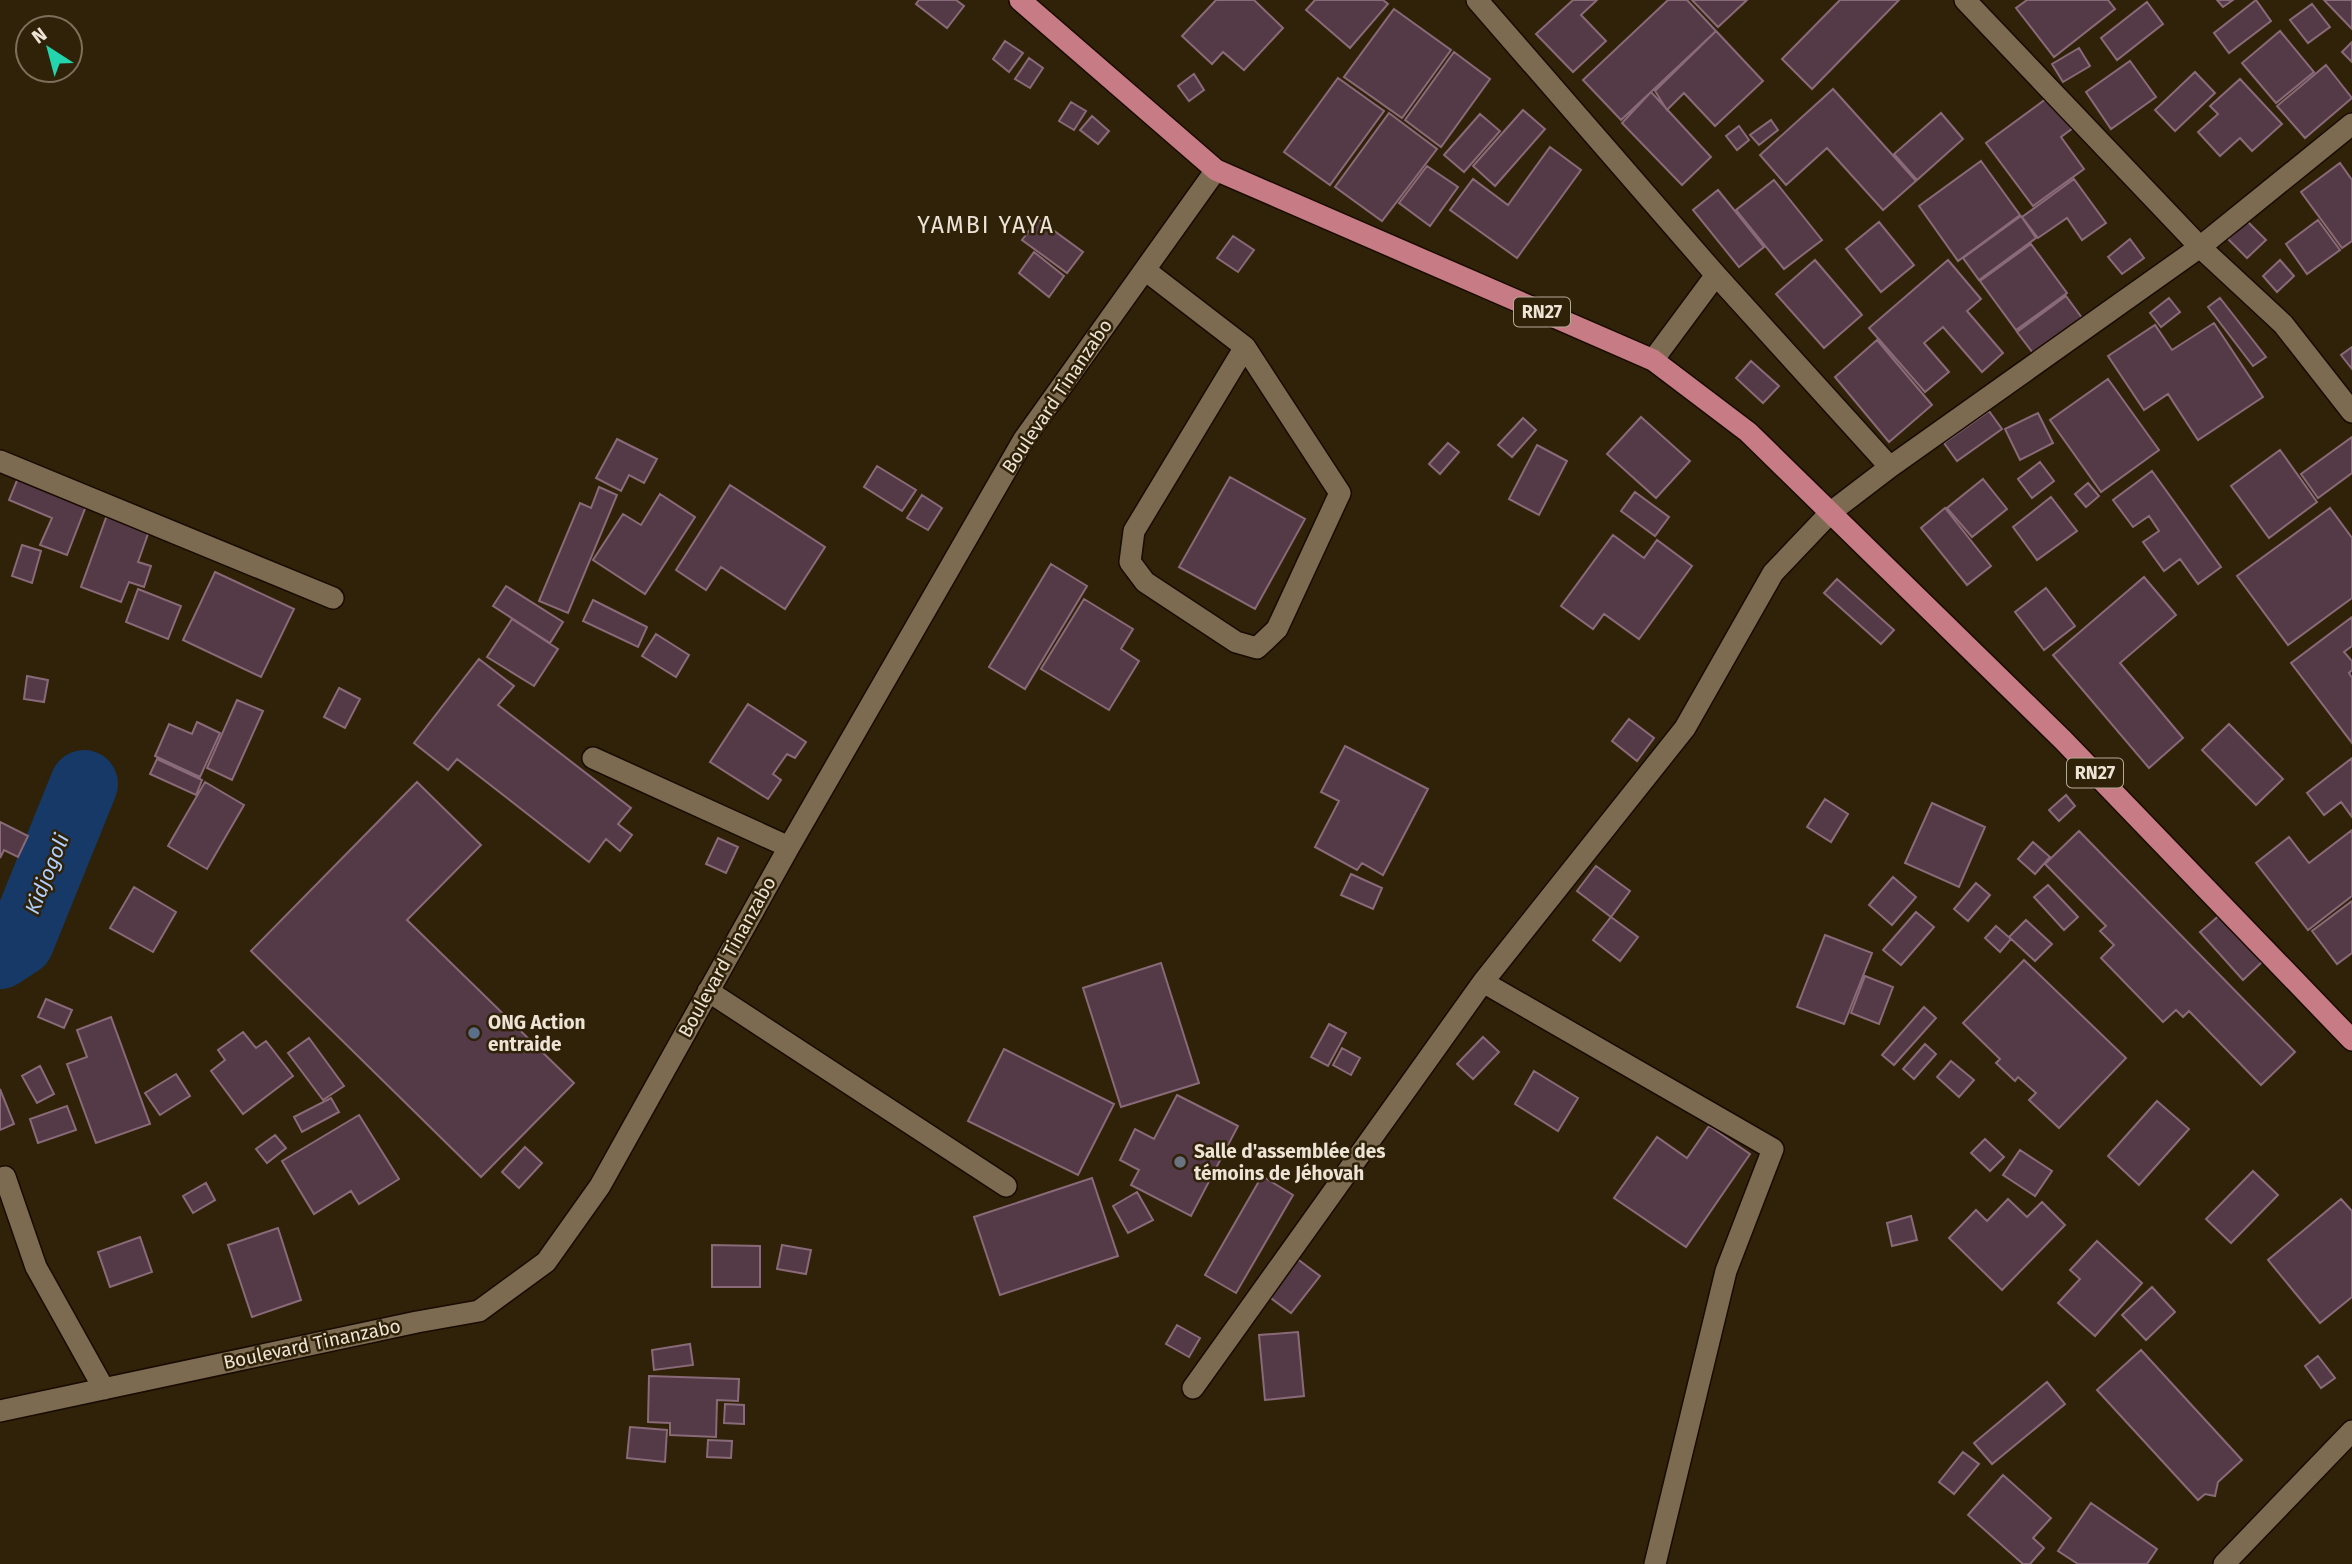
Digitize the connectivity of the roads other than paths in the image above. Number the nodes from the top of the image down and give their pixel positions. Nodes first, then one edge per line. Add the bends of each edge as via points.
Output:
1 (1020, 0) edge
2 (1477, 0) edge
3 (1965, 0) edge
4 (2352, 124) edge
5 (1216, 170) junction
6 (2200, 247) junction
7 (1145, 270) junction
8 (1716, 275) junction
9 (1245, 347) junction
10 (1653, 360) junction
11 (2352, 412) edge
12 (0, 461) edge
13 (1890, 467) junction
14 (1831, 512) junction
15 (333, 598) dead end
16 (593, 758) dead end
17 (789, 847) junction
18 (1483, 982) junction
19 (708, 991) junction
20 (2352, 1040) edge
21 (5, 1177) dead end
22 (1006, 1186) dead end
23 (1193, 1388) dead end
24 (104, 1389) junction
25 (0, 1411) edge
26 (2352, 1432) edge
27 (1655, 1564) edge
28 (2224, 1564) edge

1 - 5 main road, RN27
2 - 8 street
3 - 6 street
4 - 6 street
5 - 7 street, Boulevard Tinanzabo
5 - 10 main road, RN27
6 - 11 street via 2283,324
6 - 13 street
7 - 9 street
7 - 17 street, Boulevard Tinanzabo via 1024,439
8 - 10 street
8 - 13 street
9 - 9 street via 1339,493 1277,629 1258,648 1236,642 1145,582 1130,562 1134,531
10 - 14 main road, RN27 via 1748,432
12 - 15 street
13 - 14 street
14 - 18 street via 1773,573 1685,728
14 - 20 main road, RN27 via 2063,740
16 - 17 street
17 - 19 street, Boulevard Tinanzabo
18 - 23 street
18 - 27 street via 1773,1149 1726,1271
19 - 22 street
19 - 24 street, Boulevard Tinanzabo via 600,1185 554,1251 546,1262 478,1311
21 - 24 street via 36,1267
24 - 25 street, Boulevard Tinanzabo
26 - 28 street

